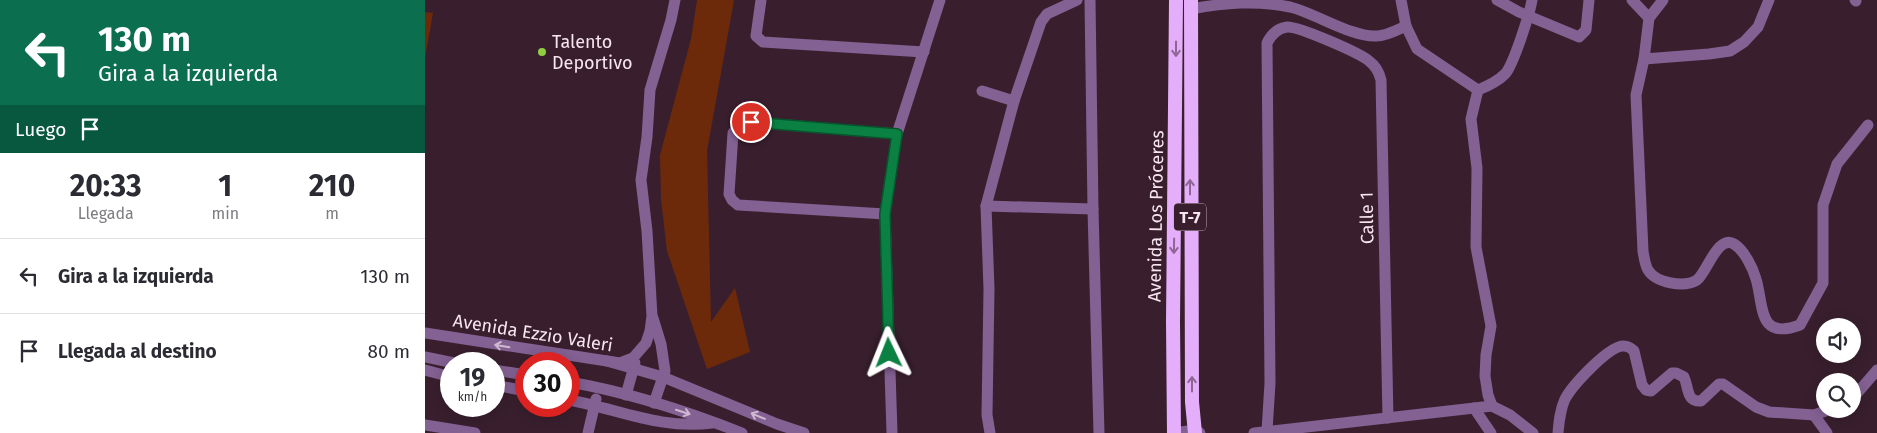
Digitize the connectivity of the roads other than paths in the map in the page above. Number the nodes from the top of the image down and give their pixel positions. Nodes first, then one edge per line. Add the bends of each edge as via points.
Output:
1 (675, 0) edge
2 (761, 0) edge
3 (940, 0) edge
4 (1077, 0) edge
5 (1090, 0) edge
6 (1177, 0) edge
7 (1401, 0) edge
8 (1497, 0) edge
9 (1532, 0) edge
10 (1589, 0) edge
11 (1632, 0) edge
12 (1663, 0) edge
13 (1769, 0) edge
14 (1191, 5) edge
15 (1529, 15) junction
16 (1649, 18) junction
17 (1406, 26) junction
18 (924, 52) junction
19 (1644, 59) junction
20 (1478, 90) junction
21 (982, 91) dead end
22 (1014, 101) junction
23 (1869, 125) dead end
24 (897, 134) junction
25 (986, 206) junction
26 (1093, 209) junction
27 (885, 214) junction
28 (652, 316) junction
29 (425, 333) edge
30 (639, 352) junction
31 (425, 357) edge
32 (440, 360) edge
33 (607, 361) junction
34 (633, 368) junction
35 (425, 370) edge
36 (1877, 370) edge
37 (440, 374) edge
38 (663, 377) junction
39 (580, 384) edge
40 (599, 387) junction
41 (1861, 389) edge
42 (626, 395) junction
43 (580, 402) edge
44 (654, 403) junction
45 (595, 404) junction
46 (1492, 406) junction
47 (1473, 408) junction
48 (1814, 414) joint
49 (1388, 418) junction
50 (716, 423) junction
51 (425, 425) edge
52 (1335, 428) edge
53 (1267, 431) junction
54 (1197, 432) edge
55 (475, 433) edge
56 (588, 433) edge
57 (742, 433) edge
58 (804, 433) edge
59 (892, 433) edge
60 (990, 433) edge
61 (1099, 433) edge
62 (1174, 433) edge
63 (1255, 433) edge
64 (1491, 433) edge
65 (1533, 433) edge
66 (1558, 433) edge
67 (1827, 433) edge

1 - 28 street via 650,90 641,180
2 - 18 street via 756,36 763,42
3 - 18 street
4 - 22 street via 1043,17
5 - 26 street
6 -> 62 highway, Avenida Los Próceres / T-7
7 - 17 street
8 - 15 street
9 - 15 street
10 - 15 street via 1586,30 1579,37
11 - 16 street
12 - 16 street
13 - 19 street via 1758,27 1730,51
14 - 17 street via 1271,4 1306,12 1365,35 1377,36
54 -> 14 highway, Avenida Los Próceres / T-7 via 1192,392
15 - 20 street via 1507,72 1494,84
16 - 19 street
17 - 20 street via 1417,49
18 - 24 street
19 - 23 street via 1635,95 1643,251 1648,270 1666,281 1683,284 1696,280 1715,252 1730,241 1748,260 1766,322 1774,327 1800,325 1823,283 1823,205 1837,164
20 - 46 street via 1471,119 1477,168 1476,247 1491,326 1485,376
21 - 22 street
22 - 25 street
24 - 27 street
24 - 27 street via 751,122 738,126 733,133 729,194 738,205
25 - 26 street
25 - 60 street via 989,289 987,416
26 - 61 street
27 - 59 street
28 - 30 street via 648,337
28 - 38 street via 664,360
33 -> 29 street, Avenida Ezzio Valeri
30 - 33 street via 620,363
30 - 34 street
31 - 32 street
33 - 34 street, Avenida Ezzio Valeri
34 - 38 street, Avenida Ezzio Valeri
34 - 42 street
35 - 37 street
36 - 41 street
38 - 44 street
58 -> 38 street, Avenida Ezzio Valeri
39 - 40 street
40 - 42 street
40 - 45 street
42 - 44 street
43 - 45 street
44 -> 50 street
45 - 50 street via 652,421 696,425
45 - 56 street
46 - 47 street
46 - 65 street
47 - 49 street
47 - 64 street
48 - 66 street via 1769,412 1723,384 1696,402 1689,396 1683,377 1676,373 1651,391 1646,390 1634,351 1623,346 1594,364 1572,388 1560,413
48 - 67 street
49 - 52 street
49 - 53 street, Calle 1 via 1381,80 1378,69 1369,60 1289,26 1280,29 1267,43 1270,383
50 - 57 street
51 - 55 street
52 - 53 street
53 - 63 street
54 - 62 street

